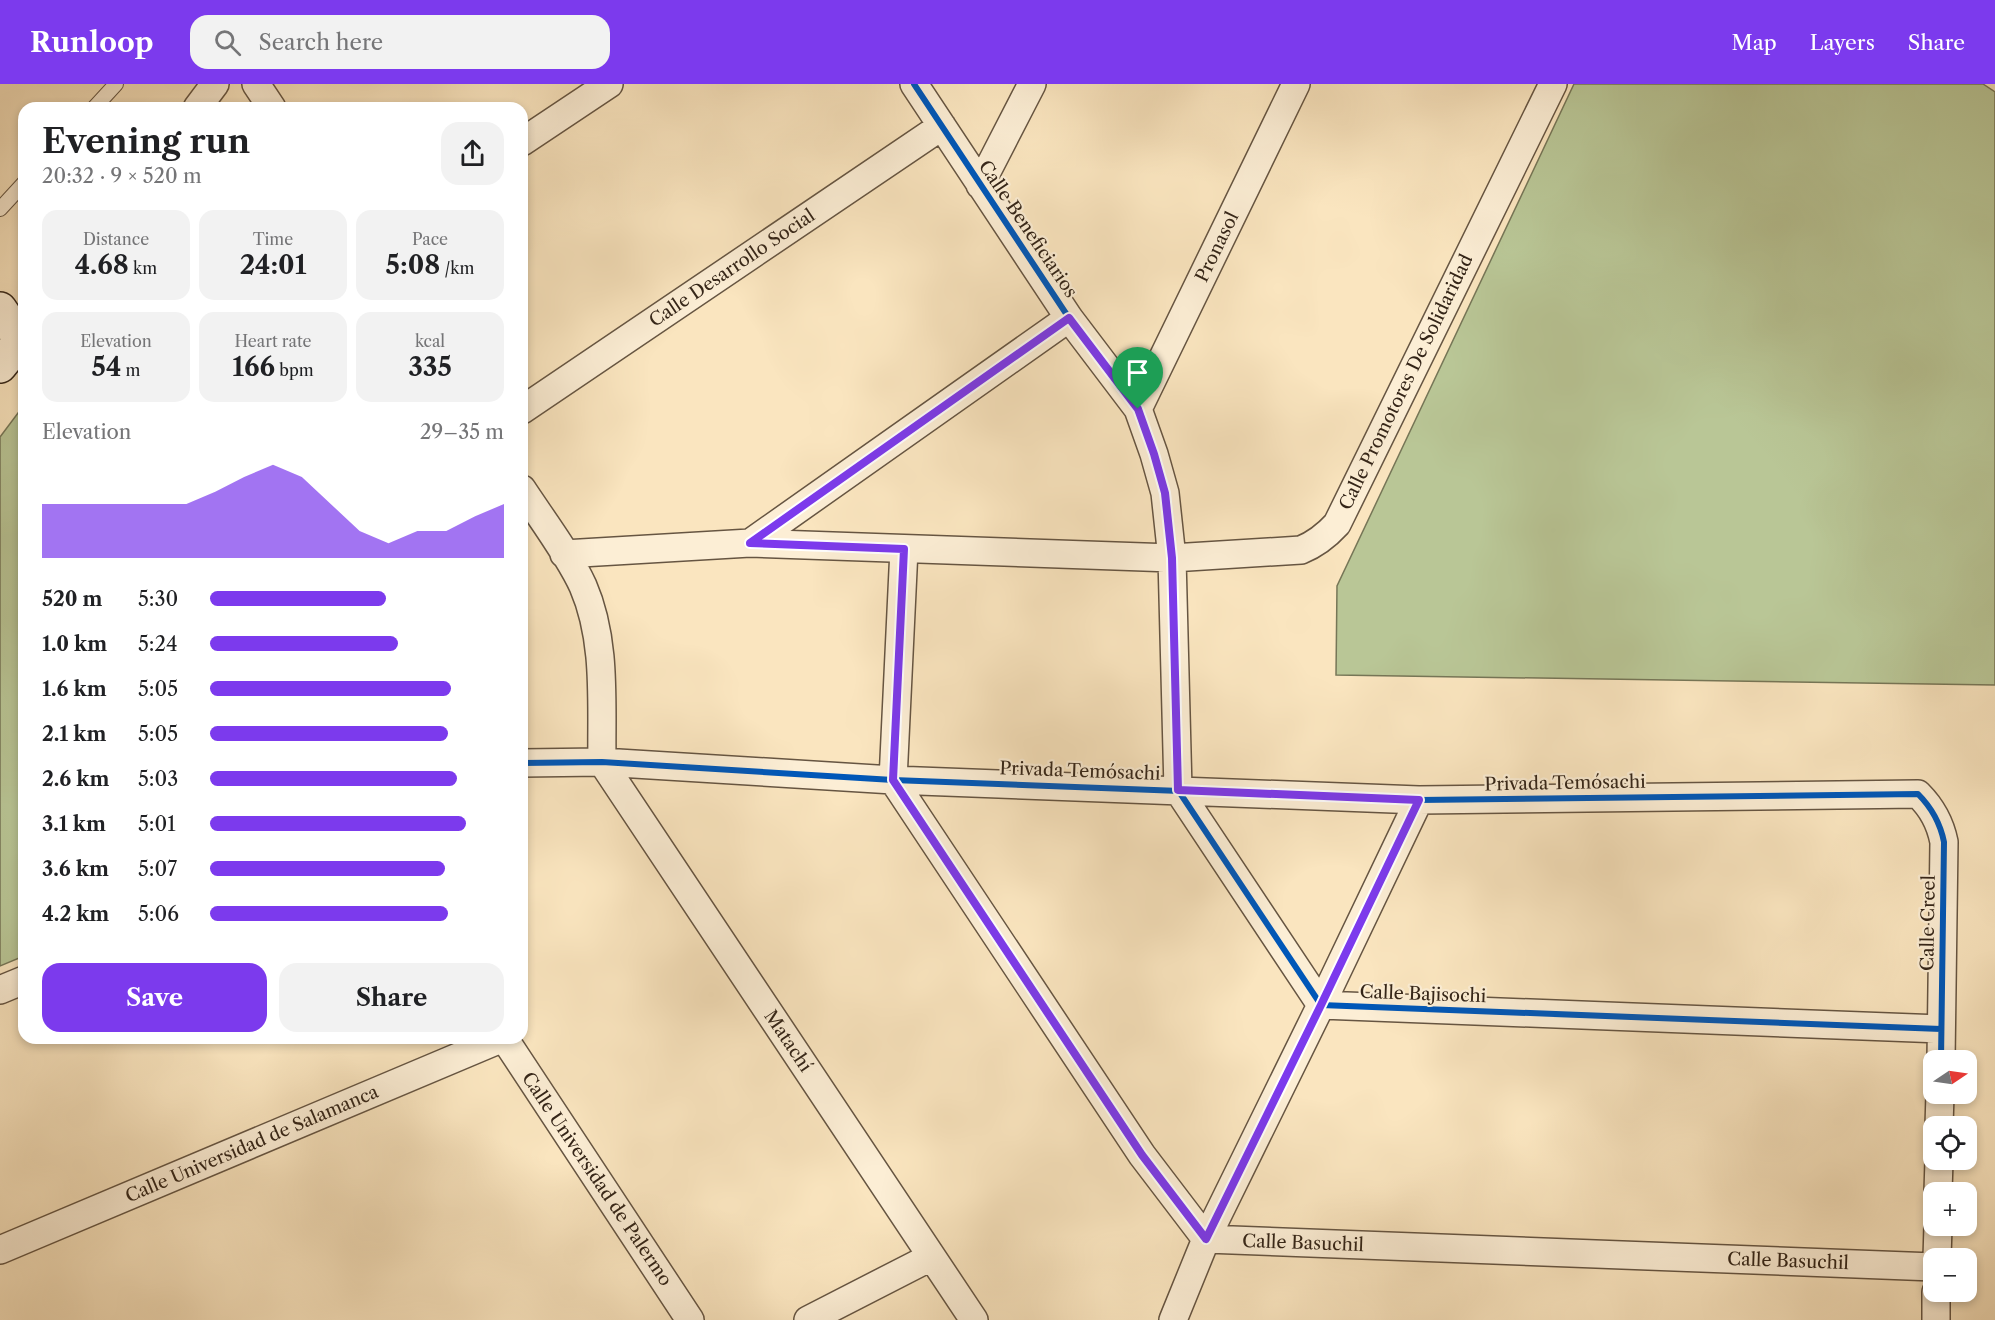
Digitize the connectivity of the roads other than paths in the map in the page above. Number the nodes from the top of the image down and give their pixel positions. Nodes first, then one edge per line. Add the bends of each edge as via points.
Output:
1 (116, 84) edge
2 (215, 84) edge
3 (256, 84) edge
4 (609, 84) edge
5 (914, 84) edge
6 (1032, 84) edge
7 (1296, 84) edge
8 (1553, 84) edge
9 (100, 102) edge
10 (202, 102) edge
11 (268, 102) edge
12 (942, 126) junction
13 (528, 138) edge
14 (981, 184) junction
15 (18, 190) edge
16 (0, 209) edge
17 (0, 309) edge
18 (1069, 318) junction
19 (18, 333) edge
20 (18, 346) edge
21 (0, 366) edge
22 (528, 406) edge
23 (1138, 409) junction
24 (528, 498) edge
25 (750, 543) junction
26 (904, 549) junction
27 (564, 554) junction
28 (1172, 558) junction
29 (602, 762) junction
30 (528, 763) edge
31 (893, 780) junction
32 (1178, 790) junction
33 (1918, 794) joint
34 (1419, 800) junction
35 (18, 982) edge
36 (0, 990) edge
37 (1321, 1005) junction
38 (1941, 1029) junction
39 (489, 1044) edge
40 (507, 1044) edge
41 (1941, 1050) edge
42 (1206, 1239) junction
43 (0, 1250) edge
44 (932, 1257) junction
45 (1923, 1267) edge
46 (1936, 1302) edge
47 (690, 1320) edge
48 (808, 1320) edge
49 (974, 1320) edge
50 (1173, 1320) edge
51 (1936, 1320) edge

1 - 9 lane
2 - 10 street
3 - 11 street
4 - 13 street
5 - 12 street, Calle Beneficiarios
6 - 14 street
7 - 23 street, Pronasol
8 - 28 street, Calle Promotores De Solidaridad via 1337,524 1326,536 1301,550
12 - 14 street, Calle Beneficiarios
12 - 22 street, Calle Desarrollo Social
14 - 18 street, Calle Beneficiarios
15 - 16 lane
17 - 19 street
18 - 23 street, Calle Beneficiarios
18 - 25 street
20 - 21 street
23 - 28 street, Calle Beneficiarios via 1165,493
24 - 27 street
25 - 26 street, Calle Promotores De Solidaridad
25 - 27 street, Calle Promotores De Solidaridad
26 - 28 street, Calle Promotores De Solidaridad
26 - 31 street
27 - 29 street via 582,585 594,620 601,662
28 - 32 street
29 - 30 street, Privada Temósachi
29 - 31 street, Privada Temósachi
29 - 44 street, Matachí
31 - 32 street, Privada Temósachi
31 - 42 street via 1142,1155
32 - 34 street, Privada Temósachi
32 - 37 street
33 - 34 street, Privada Temósachi
33 - 38 street, Calle Creel via 1936,817 1944,842
34 - 37 street
35 - 36 street
37 - 38 street, Calle Bajisochi
37 - 42 street
38 - 41 street, Calle Creel
39 - 43 street, Calle Universidad de Salamanca
40 - 47 street, Calle Universidad de Palermo
42 - 45 street, Calle Basuchil
42 - 50 street
44 - 48 street
44 - 49 street, Matachí
46 - 51 street

